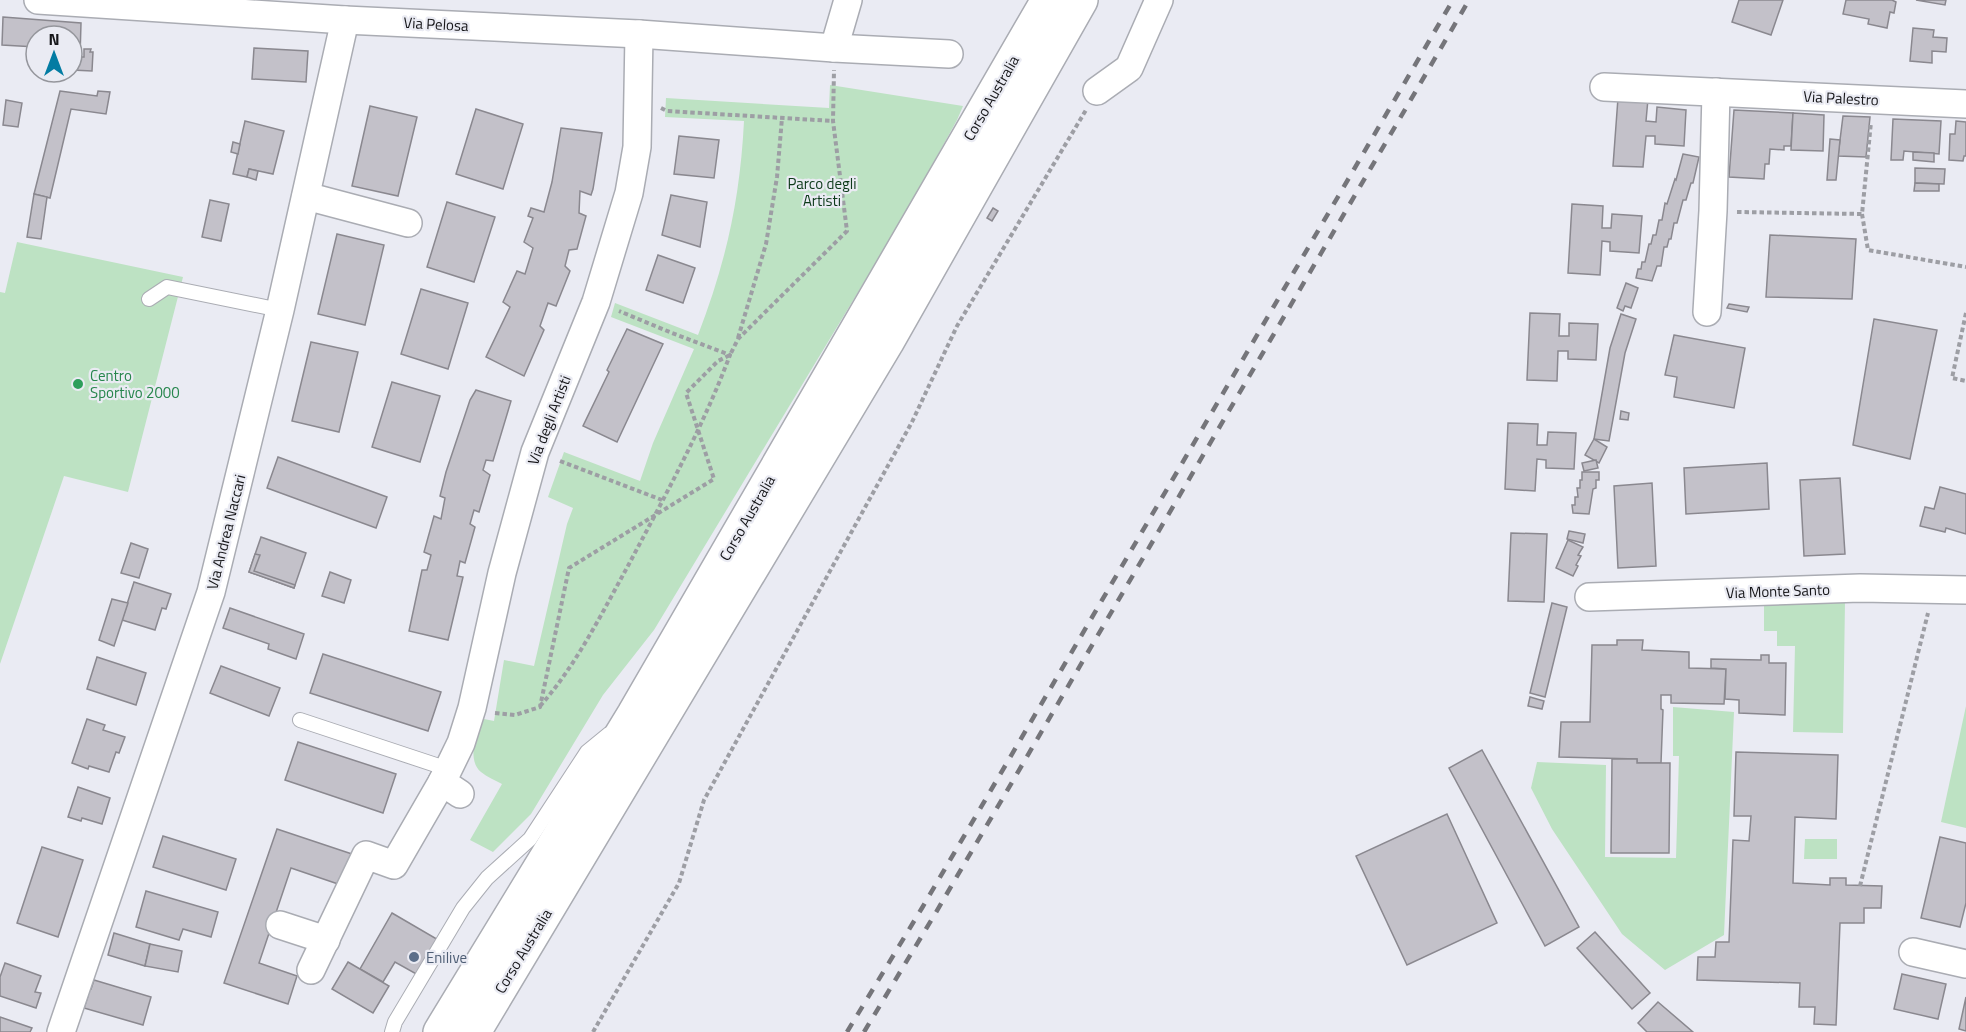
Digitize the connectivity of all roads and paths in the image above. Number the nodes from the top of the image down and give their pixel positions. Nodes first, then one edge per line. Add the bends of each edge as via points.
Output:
1 (38, 0) edge
2 (848, 0) edge
3 (1022, 0) edge
4 (1048, 0) edge
5 (1081, 0) edge
6 (1160, 0) edge
7 (164, 4) edge
8 (426, 12) edge
9 (345, 20) junction
10 (639, 34) junction
11 (834, 48) junction
12 (950, 54) dead end
13 (1604, 87) dead end
14 (1097, 91) joint
15 (1716, 92) junction
16 (1872, 99) junction
17 (637, 104) junction
18 (1966, 104) edge
19 (782, 118) junction
20 (833, 121) junction
21 (953, 164) junction
22 (306, 196) junction
23 (1713, 212) junction
24 (1862, 214) junction
25 (408, 223) dead end
26 (1966, 267) edge
27 (149, 299) dead end
28 (596, 302) junction
29 (280, 310) junction
30 (1707, 312) dead end
31 (1966, 313) edge
32 (738, 339) junction
33 (730, 355) junction
34 (1966, 381) edge
35 (698, 429) junction
36 (560, 461) dead end
37 (662, 500) junction
38 (656, 513) junction
39 (1934, 589) junction
40 (1966, 590) edge
41 (1589, 597) dead end
42 (540, 707) junction
43 (495, 713) dead end
44 (634, 714) junction
45 (300, 720) dead end
46 (450, 782) junction
47 (1860, 886) dead end
48 (280, 925) dead end
49 (326, 940) junction
50 (1913, 952) dead end
51 (1966, 964) edge
52 (311, 970) dead end
53 (62, 1032) edge
54 (392, 1032) edge
55 (440, 1032) edge
56 (474, 1032) edge
57 (593, 1032) edge

1 - 7 street, Via Pelosa
2 - 11 street
3 - 21 highway
4 - 21 highway, Corso Australia
5 - 56 highway, Corso Australia via 887,342
6 - 14 street via 1129,68
7 - 9 street, Via Pelosa
8 - 9 street, Via Pelosa
8 - 10 street, Via Pelosa
9 - 22 street, Via Andrea Naccari
10 - 11 street, Via Pelosa
10 - 17 street, Via degli Artisti
11 - 12 street, Via Pelosa
11 - 20 path
13 - 15 street, Via Palestro
14 - 57 path via 957,326 912,422 704,800 679,883
15 - 16 street, Via Palestro
15 - 23 street
16 - 18 street, Via Palestro
16 - 24 path
17 - 19 path via 655,104 667,111
17 - 28 street, Via degli Artisti via 637,147 629,193
19 - 20 path
19 - 32 path via 766,244
20 - 32 path via 847,231
21 - 44 highway, Corso Australia
22 - 25 street
22 - 29 street, Via Andrea Naccari
23 - 24 path
23 - 30 street
24 - 26 path via 1868,250
27 - 29 lane via 167,287
28 - 33 path
28 - 46 street, Via degli Artisti via 535,452
29 - 53 street, Via Andrea Naccari via 211,592
31 - 34 path via 1953,378
32 - 33 path
33 - 35 path
33 - 35 path via 718,361 686,393
35 - 37 path
35 - 38 path via 714,478
36 - 37 path
37 - 38 path
38 - 42 path via 601,615
38 - 42 path via 568,568
39 - 40 street, Via Monte Santo
39 - 41 street, Via Monte Santo
39 - 47 path
42 - 43 path via 515,714
44 - 54 lane via 587,752 530,839 487,878 463,908
44 - 55 highway, Corso Australia
45 - 46 lane
46 - 49 street, Via degli Artisti via 394,865 366,855
48 - 49 street
49 - 52 street
50 - 51 street

